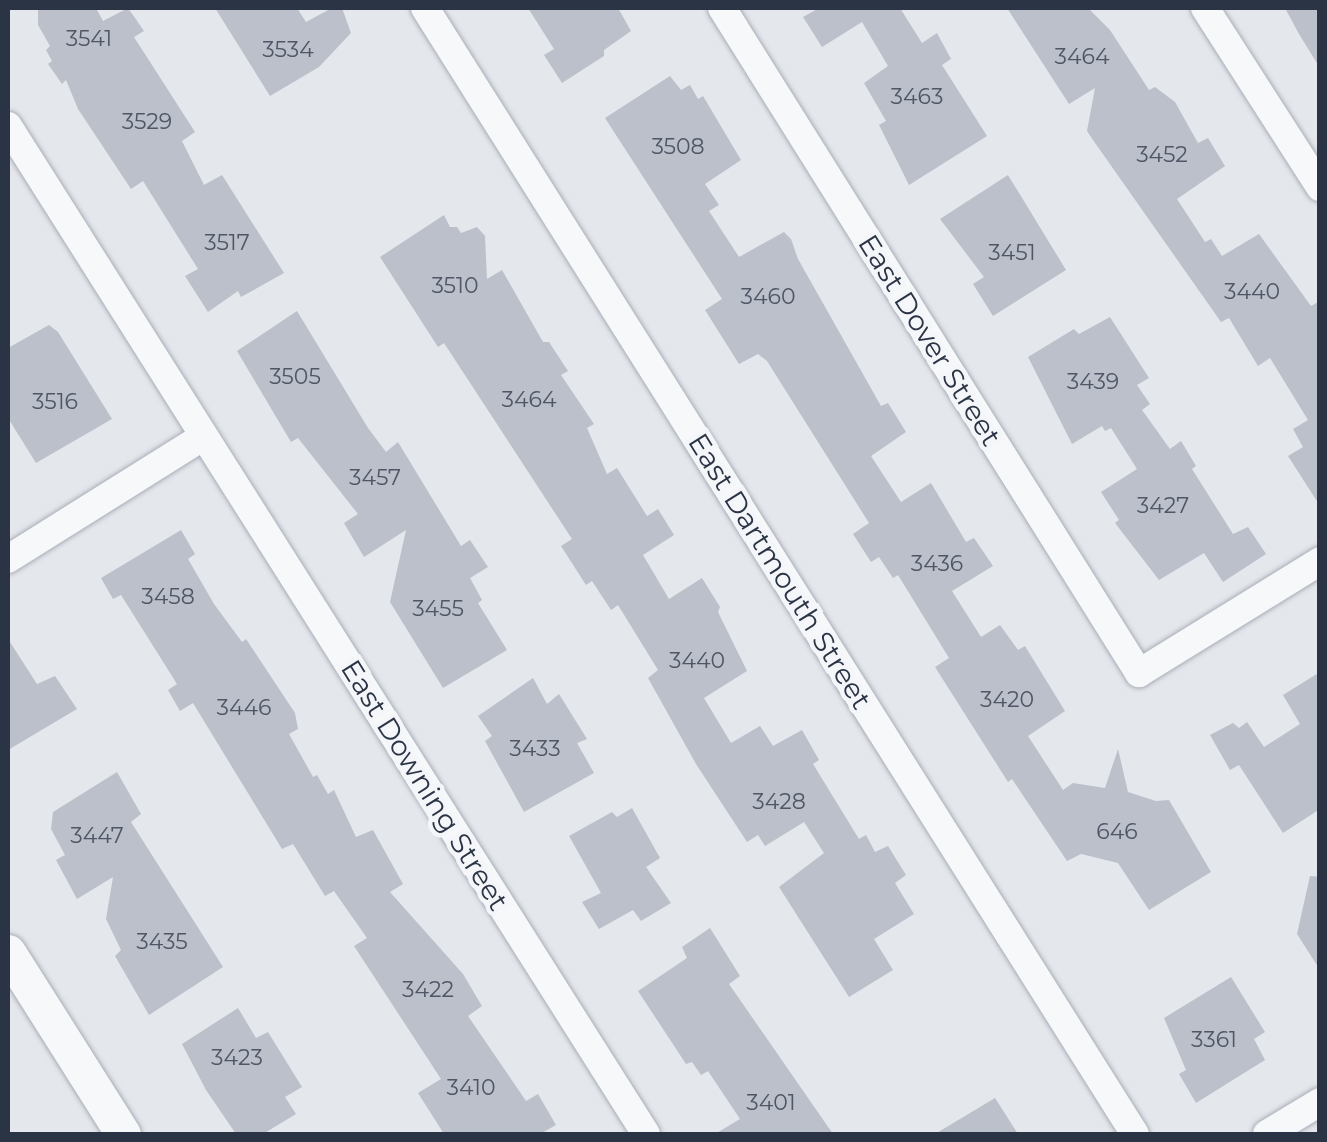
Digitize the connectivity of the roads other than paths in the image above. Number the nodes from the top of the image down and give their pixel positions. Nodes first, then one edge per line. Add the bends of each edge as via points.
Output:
1 (425, 8) edge
2 (722, 8) edge
3 (1205, 8) edge
4 (8, 126) edge
5 (1320, 186) edge
6 (204, 436) junction
7 (8, 559) edge
8 (1320, 561) edge
9 (8, 952) edge
10 (1320, 1102) edge
11 (122, 1134) edge
12 (646, 1134) edge
13 (1135, 1134) edge
14 (1267, 1134) edge

1 - 13 street, East Dartmouth Street
2 - 8 street, East Dover Street via 1139,673
3 - 5 street
4 - 6 street, East Downing Street
6 - 7 street
6 - 12 street, East Downing Street
9 - 11 street
10 - 14 street

